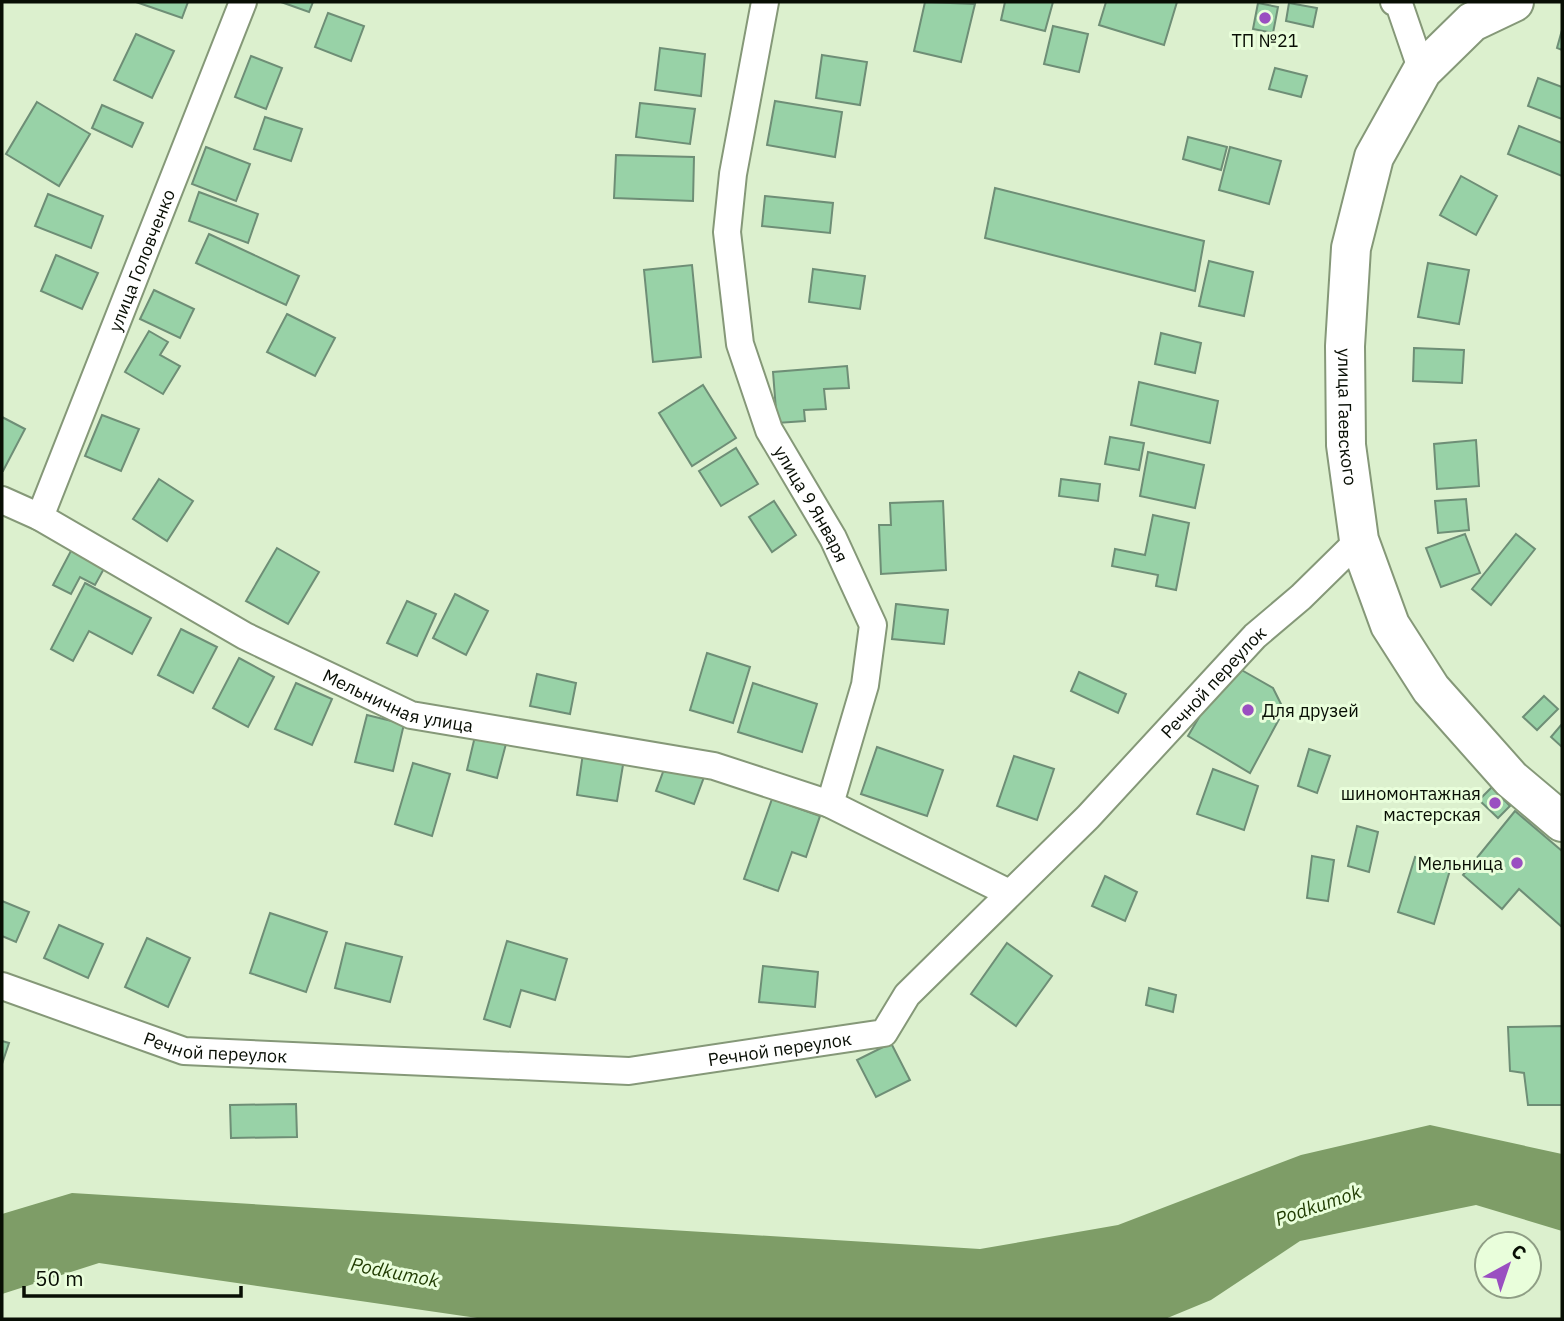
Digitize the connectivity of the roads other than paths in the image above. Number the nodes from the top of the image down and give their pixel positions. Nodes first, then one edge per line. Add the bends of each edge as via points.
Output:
1 (243, 2) edge
2 (765, 2) edge
3 (1394, 2) edge
4 (1514, 2) edge
5 (1422, 71) junction
6 (2, 500) edge
7 (40, 517) junction
8 (1359, 540) junction
9 (830, 804) junction
10 (1562, 822) edge
11 (1009, 893) junction
12 (2, 986) edge

1 - 7 street, улица Головченко
2 - 9 street, улица 9 Января via 733,174 727,232 740,344 769,430 833,538 873,625 864,685
3 - 5 street via 1399,4
4 - 5 main road, улица Гаевского via 1472,22
5 - 8 main road, улица Гаевского via 1374,157 1351,248 1345,346 1346,445
6 - 7 street, Мельничная улица
7 - 9 street, Мельничная улица via 245,636 411,715 715,766
8 - 10 main road, улица Гаевского via 1390,625 1431,690 1511,779
8 - 11 street, Речной переулок via 1255,636 1088,817
9 - 11 street
11 - 12 street, Речной переулок via 907,995 884,1033 629,1071 184,1051

